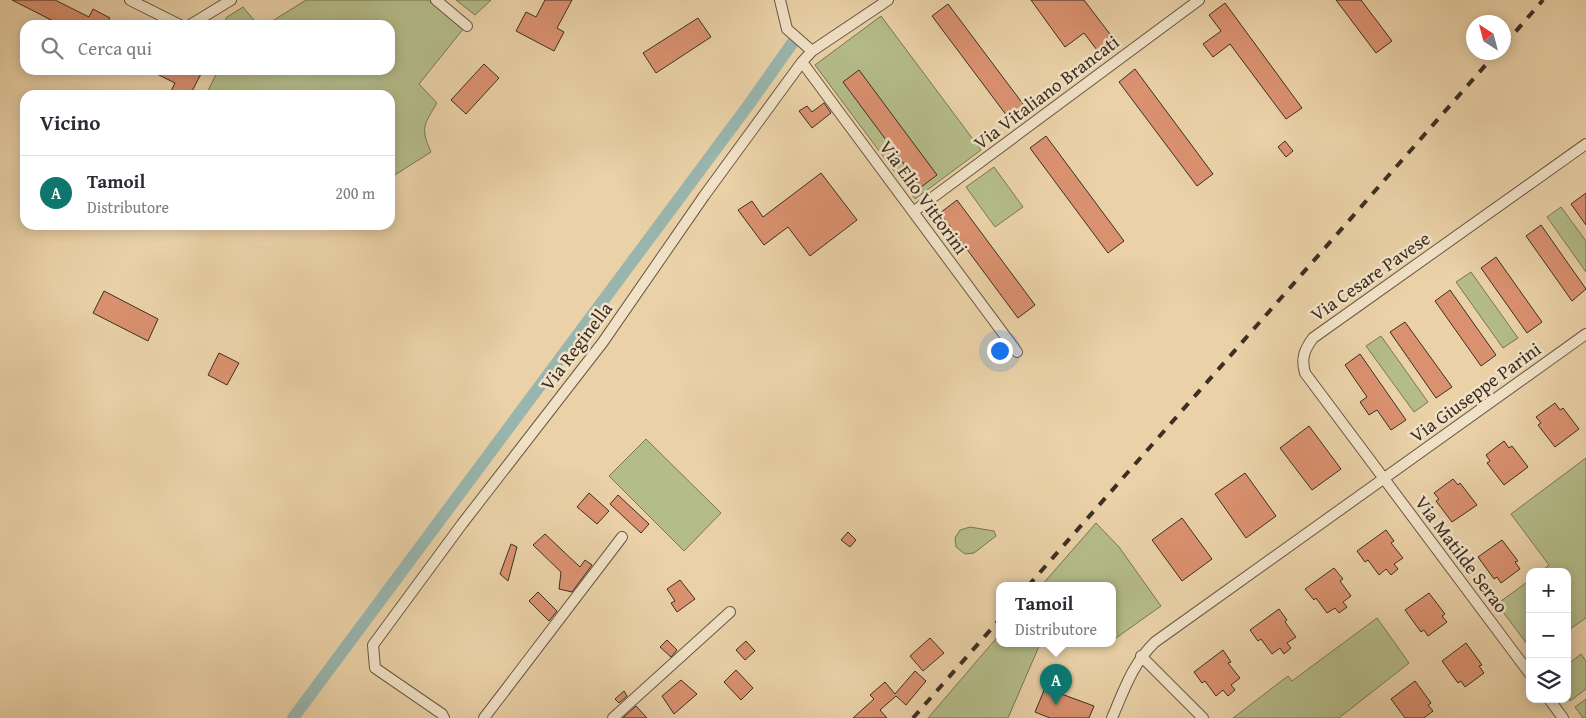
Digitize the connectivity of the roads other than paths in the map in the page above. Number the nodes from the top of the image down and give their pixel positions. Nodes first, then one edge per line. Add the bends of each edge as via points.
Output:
1 (130, 0) edge
2 (231, 0) edge
3 (436, 0) edge
4 (780, 0) edge
5 (888, 0) edge
6 (1199, 0) edge
7 (170, 20) edge
8 (198, 20) edge
9 (467, 26) dead end
10 (808, 47) junction
11 (802, 62) junction
12 (1586, 144) edge
13 (913, 212) junction
14 (1586, 334) edge
15 (1017, 352) dead end
16 (1385, 478) junction
17 (622, 537) dead end
18 (730, 612) dead end
19 (1141, 656) junction
20 (1526, 669) edge
21 (1552, 703) edge
22 (444, 718) edge
23 (484, 718) edge
24 (613, 718) edge
25 (1112, 718) edge
26 (1203, 718) edge
27 (1563, 718) edge

1 - 7 street
2 - 8 street
3 - 9 street
4 - 10 street via 787,29
5 - 10 street, Via Reginella
6 - 13 street, Via Vitaliano Brancati
10 - 11 street, Via Reginella
11 - 13 street, Via Elio Vittorini
11 - 22 street, Via Reginella via 603,342 462,524 373,646 375,668
12 - 16 street, Via Cesare Pavese via 1313,338 1306,347 1302,357 1305,373
13 - 15 street, Via Elio Vittorini
14 - 16 street, Via Giuseppe Parini
16 - 19 street, Via Giuseppe Parini via 1161,638
16 - 20 street, Via Matilde Serao
17 - 23 street
18 - 24 street
19 - 25 street
19 - 26 street
21 - 27 street

